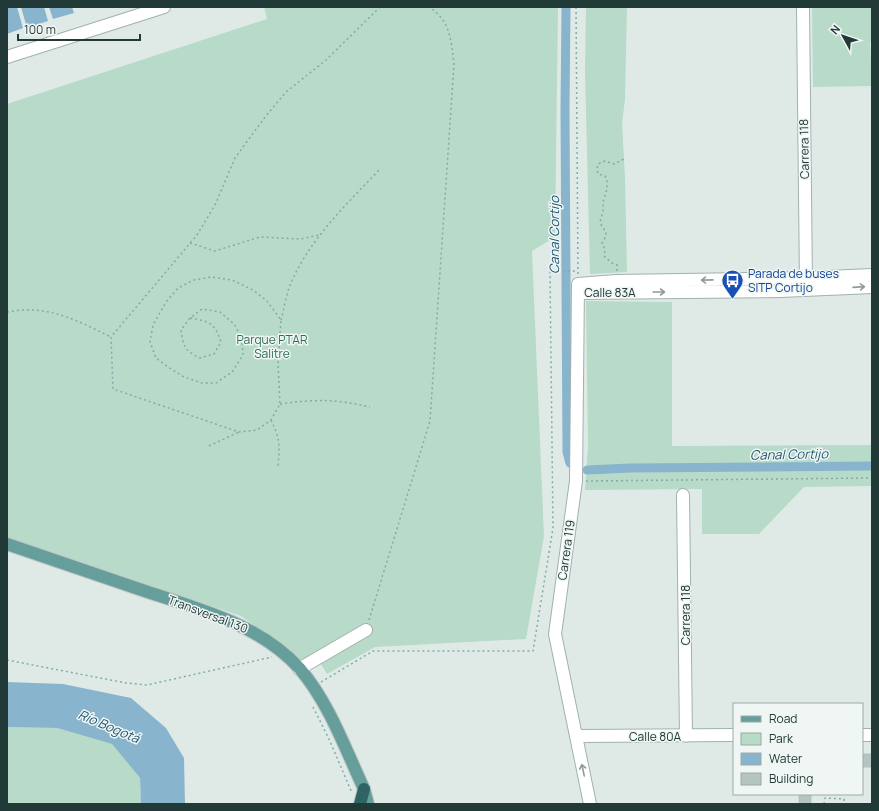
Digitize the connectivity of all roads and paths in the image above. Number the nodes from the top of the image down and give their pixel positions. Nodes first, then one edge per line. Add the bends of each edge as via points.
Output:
1 (164, 7) edge
2 (380, 7) edge
3 (429, 7) edge
4 (576, 7) edge
5 (804, 7) edge
6 (7, 57) edge
7 (624, 159) dead end
8 (381, 168) dead end
9 (319, 235) junction
10 (190, 243) junction
11 (872, 275) edge
12 (806, 278) junction
13 (616, 281) junction
14 (872, 286) edge
15 (806, 290) junction
16 (578, 293) junction
17 (7, 312) edge
18 (190, 318) junction
19 (281, 320) junction
20 (111, 337) junction
21 (280, 404) junction
22 (370, 407) dead end
23 (271, 420) junction
24 (239, 432) junction
25 (209, 446) dead end
26 (278, 466) dead end
27 (872, 478) edge
28 (576, 481) junction
29 (683, 495) dead end
30 (7, 544) edge
31 (366, 630) joint
32 (268, 653) dead end
33 (7, 660) edge
34 (299, 669) junction
35 (313, 687) junction
36 (312, 705) dead end
37 (733, 735) edge
38 (576, 736) junction
39 (686, 736) junction
40 (358, 791) junction
41 (360, 804) edge
42 (368, 804) edge
43 (590, 804) edge
44 (824, 804) edge
45 (844, 804) edge

1 - 6 street
2 - 10 path via 326,60 286,92 265,117 235,158 215,205
3 - 31 path via 443,19 450,35 454,64 430,421
4 - 35 path via 578,271 550,271 553,528 533,650 373,651
5 - 12 street, Carrera 118
7 - 13 path via 614,164 605,161 598,164 597,170 598,174 607,179 600,222 606,232 602,243 604,256 617,266
8 - 9 path
9 - 10 path via 301,239 260,237 215,250
9 - 19 path via 303,258 290,286
10 - 20 path
11 - 12 street, Calle 83A
12 -> 13 street, Calle 83A
12 - 15 street, Carrera 118
13 - 16 street, Calle 83A via 578,284
15 -> 14 street, Calle 83A
16 -> 15 street, Calle 83A
16 - 28 street, Carrera 119
17 - 20 path via 26,310 52,313 75,320
18 - 18 path via 181,330 183,344 190,353 200,358 214,354 222,342 217,330 208,322
18 - 19 path via 202,309 220,312 234,324 242,338 243,355 232,372 216,383 202,383 184,377 156,358 150,342 153,325 166,302 178,288 194,280 211,277 232,280 253,290 267,301
19 - 21 path via 278,362
20 - 24 path via 113,389
21 - 22 path via 326,400 346,401
21 - 23 path
23 - 24 path via 257,430
23 - 26 path via 280,447
24 - 25 path
27 - 28 path
28 - 38 street, Carrera 119 via 555,634
29 - 39 street, Carrera 118
30 - 34 main road, Transversal 130 via 212,613 263,638
31 - 34 street
32 - 33 path via 273,657 147,685
34 - 35 main road, Transversal 130
35 - 40 main road, Transversal 130 via 327,711
36 - 40 path
37 - 39 street, Calle 80A
38 - 39 street, Calle 80A
43 -> 38 street, Carrera 119
40 - 41 highway
40 - 42 main road, Transversal 130
44 - 45 path via 824,798 844,798

